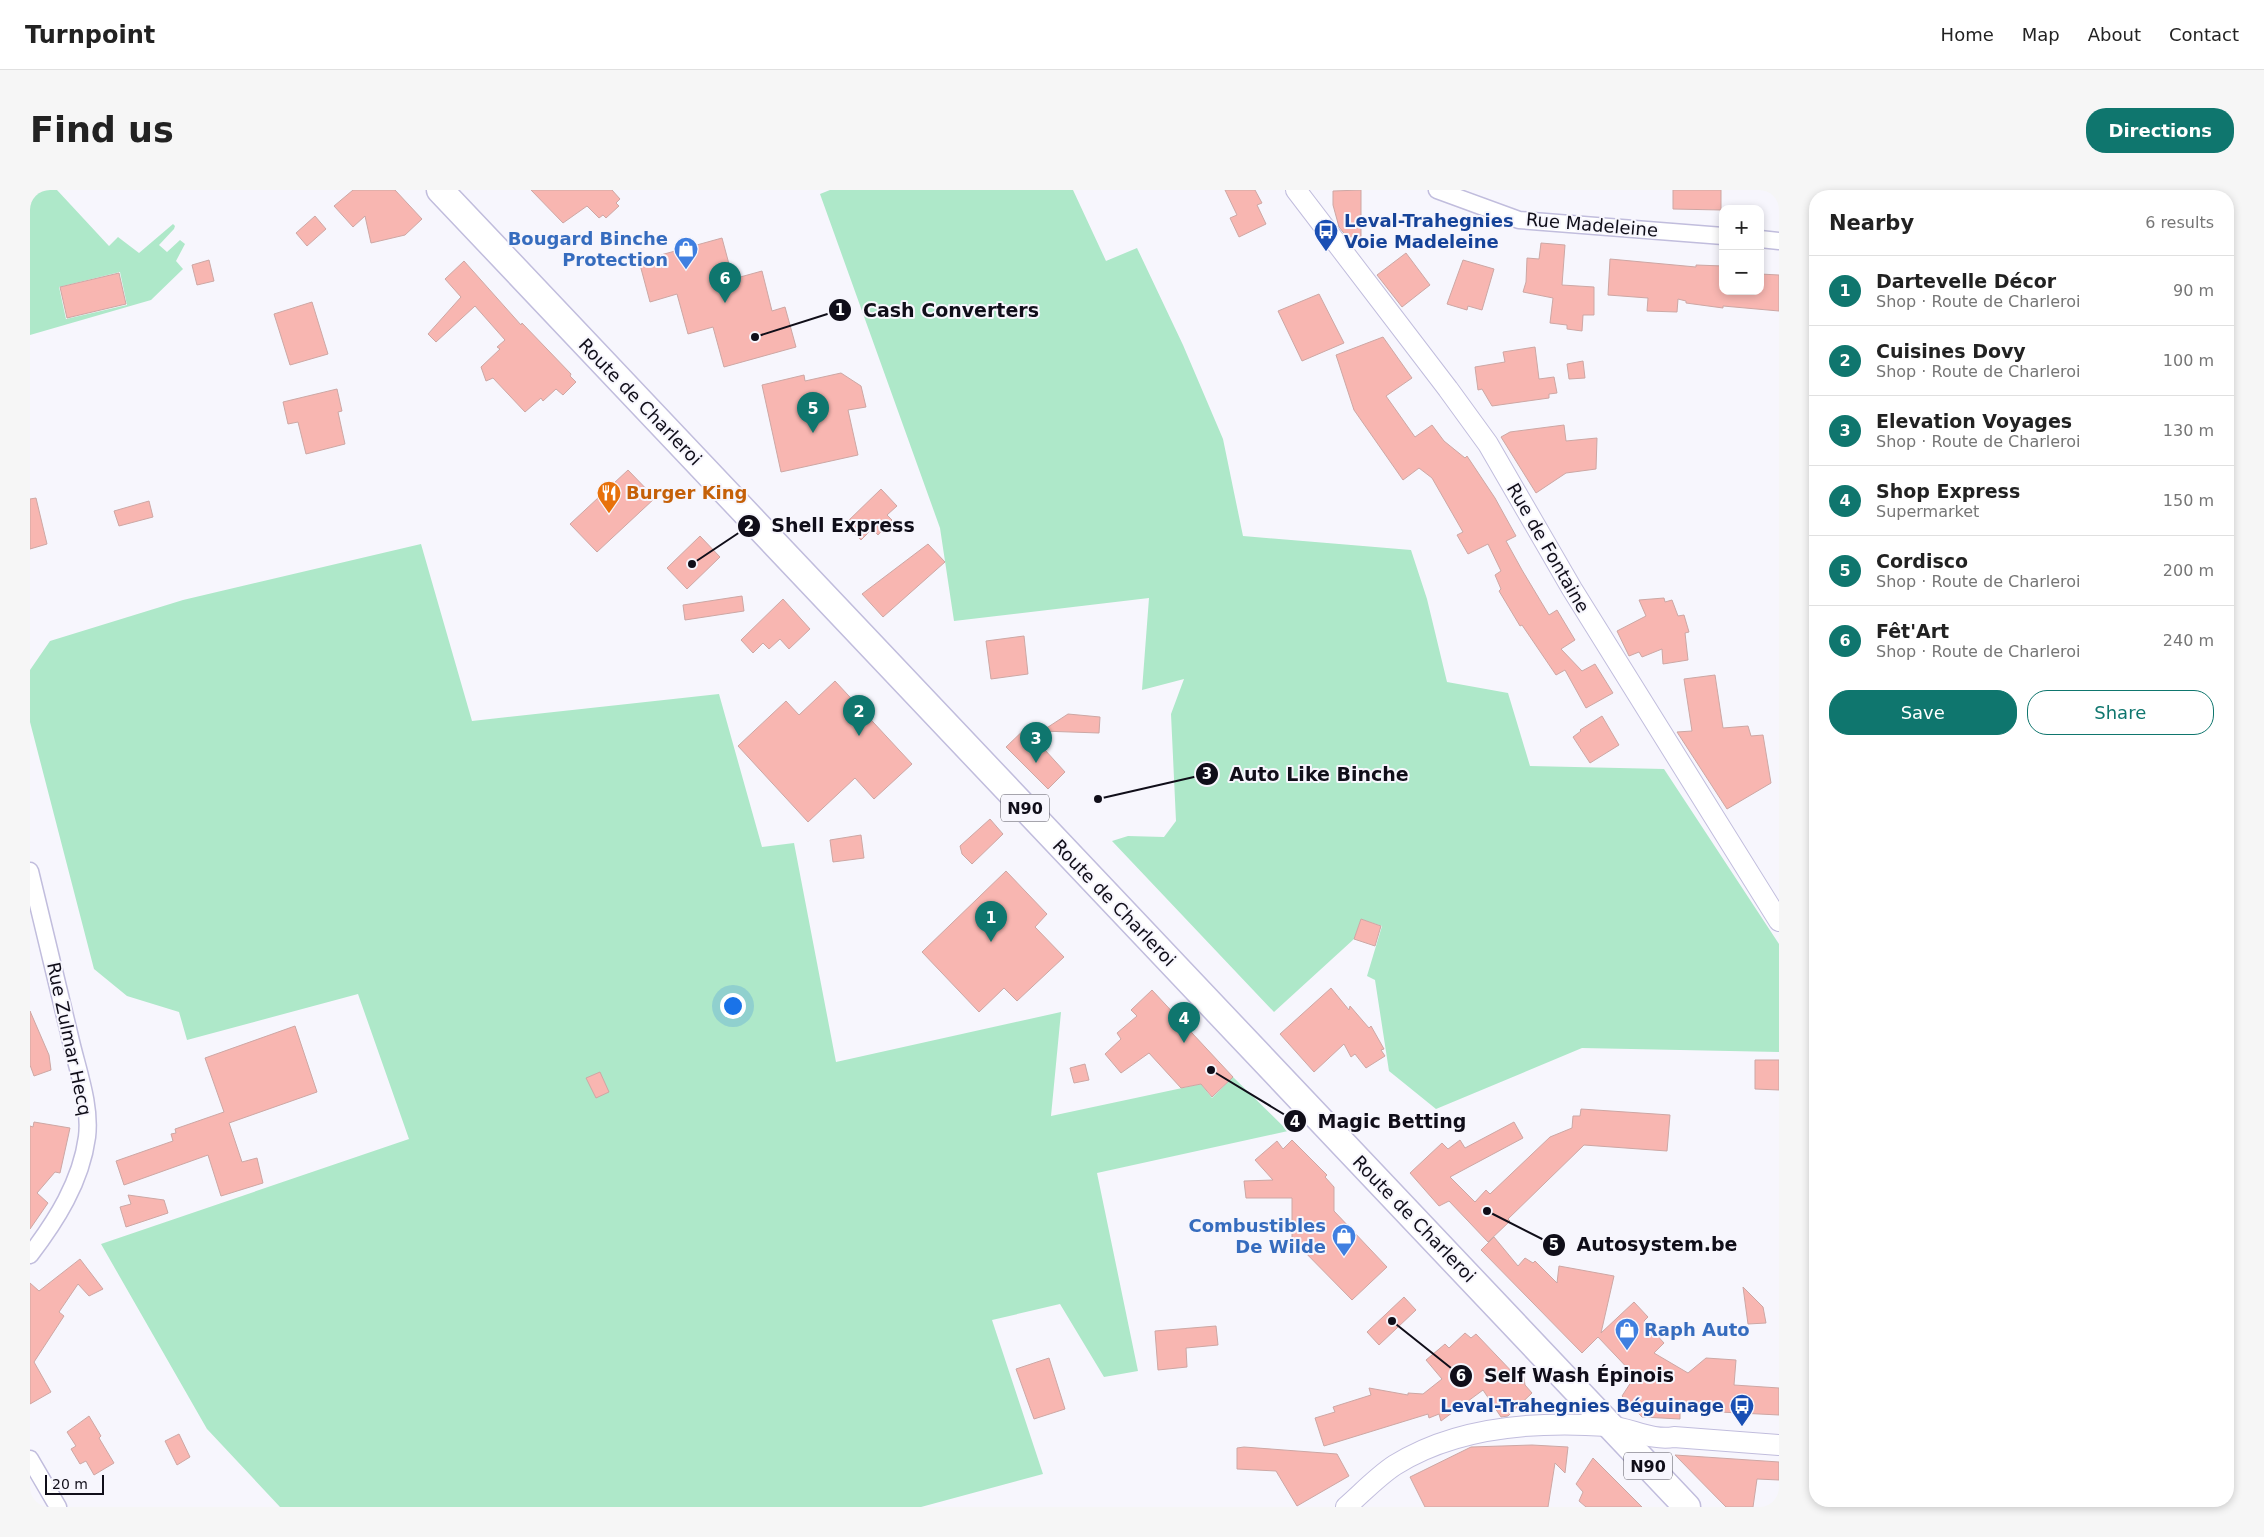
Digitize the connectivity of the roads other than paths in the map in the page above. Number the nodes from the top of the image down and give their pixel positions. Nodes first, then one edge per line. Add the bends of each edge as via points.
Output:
1 (440, 190) edge
2 (1296, 190) edge
3 (1437, 190) edge
4 (1719, 236) edge
5 (1764, 239) edge
6 (1779, 241) edge
7 (30, 871) edge
8 (1779, 921) edge
9 (30, 1255) edge
10 (1610, 1426) junction
11 (1779, 1445) edge
12 (30, 1459) edge
13 (58, 1507) edge
14 (1346, 1507) edge
15 (1686, 1507) edge

1 - 10 main road, Route de Charleroi / N90
2 - 8 street, Rue de Fontaine via 1488,444 1572,590
3 - 4 street, Rue Madeleine via 1519,220
5 - 6 street
7 - 9 street, Rue Zulmar Hecq via 86,1107 87,1124 87,1138 67,1199
10 - 11 street via 1662,1439 1674,1437
10 - 14 street via 1554,1425 1464,1434 1429,1446 1394,1466
10 - 15 main road, Route de Charleroi / N90
12 - 13 street

